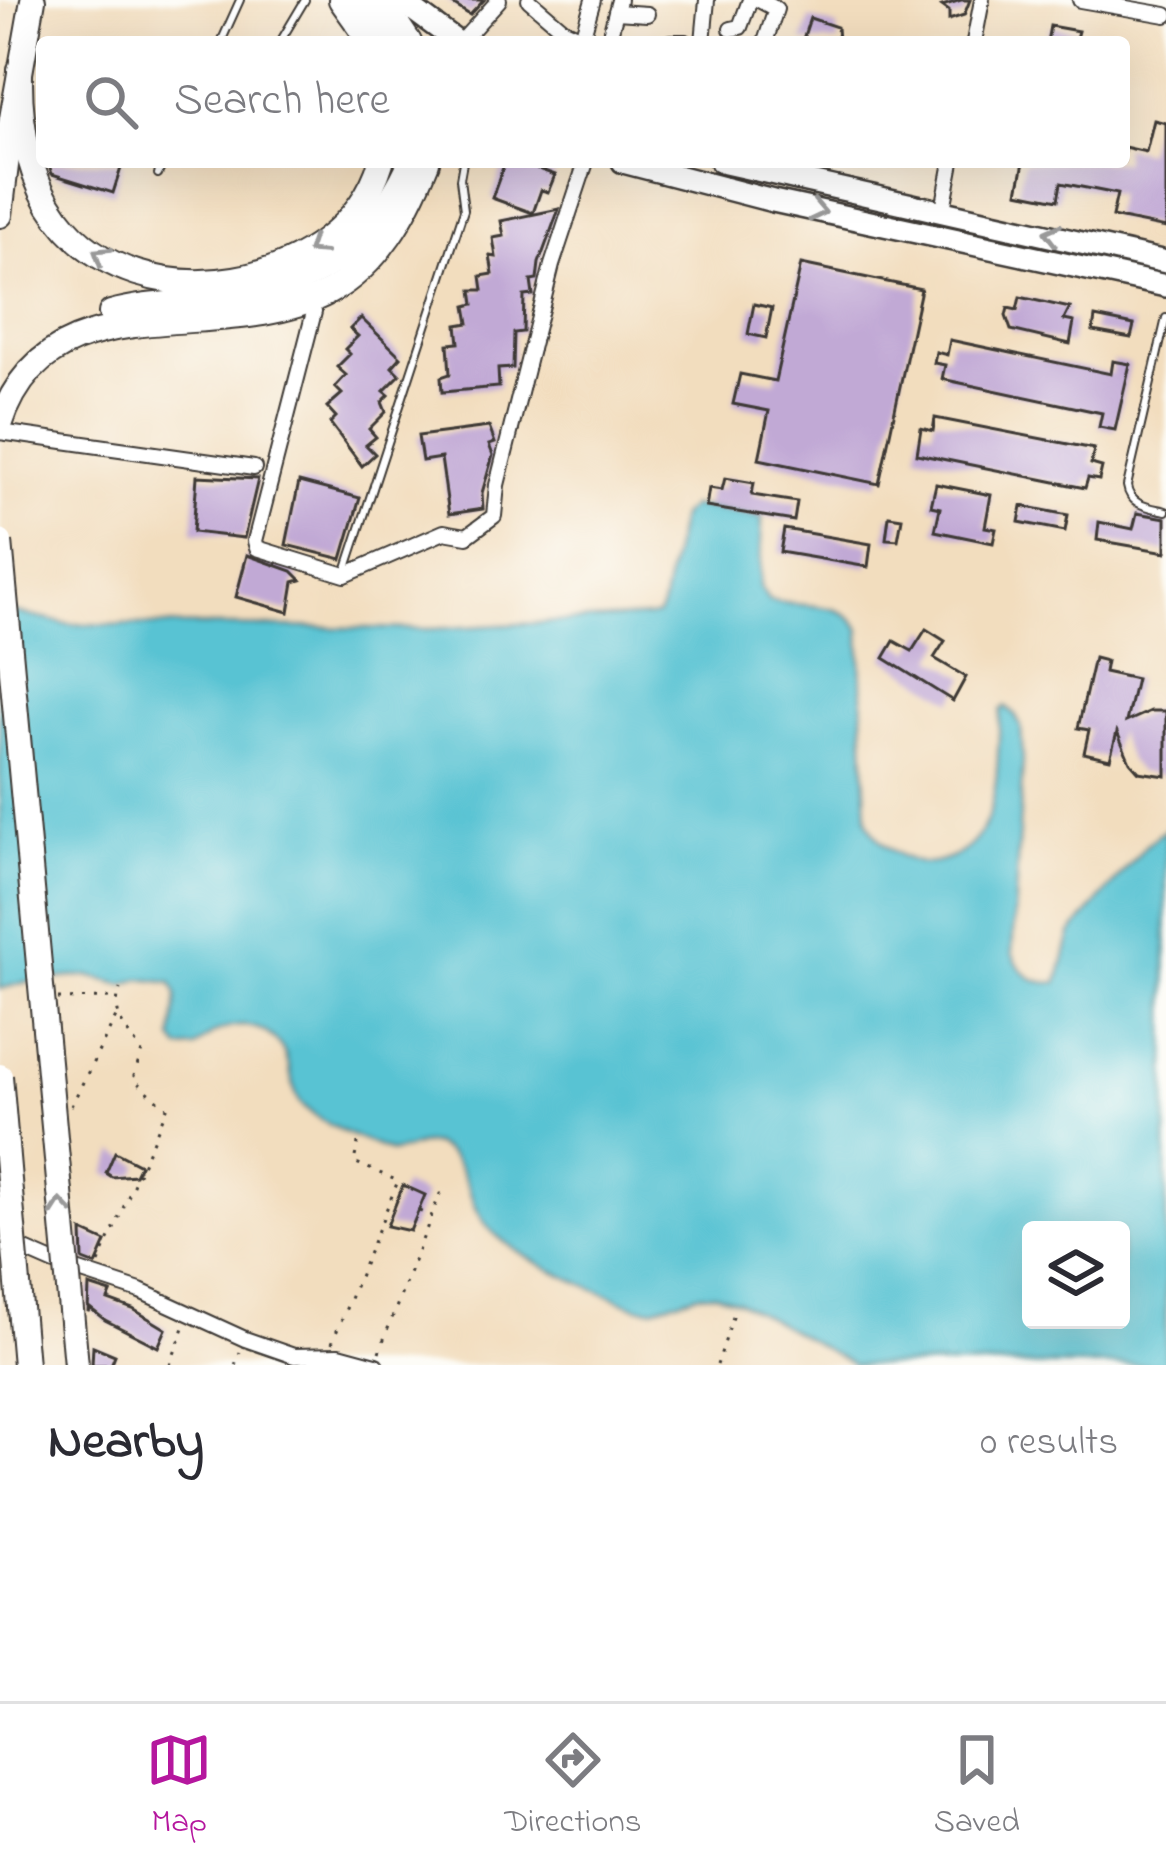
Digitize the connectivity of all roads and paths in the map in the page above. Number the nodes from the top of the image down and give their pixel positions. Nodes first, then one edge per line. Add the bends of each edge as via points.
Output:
1 (33, 0) edge
2 (241, 0) edge
3 (305, 0) edge
4 (343, 0) edge
5 (372, 0) edge
6 (400, 0) edge
7 (499, 0) edge
8 (593, 0) edge
9 (707, 0) edge
10 (750, 0) edge
11 (759, 0) edge
12 (982, 0) edge
13 (1089, 1) edge
14 (539, 3) edge
15 (618, 6) edge
16 (647, 14) dead end
17 (1166, 15) edge
18 (561, 26) edge
19 (731, 29) dead end
20 (223, 36) edge
21 (284, 36) edge
22 (367, 36) edge
23 (397, 36) edge
24 (403, 36) edge
25 (451, 36) edge
26 (465, 36) edge
27 (587, 36) edge
28 (610, 36) edge
29 (702, 36) edge
30 (767, 36) edge
31 (975, 36) edge
32 (20, 70) junction
33 (161, 168) edge
34 (378, 168) edge
35 (408, 168) edge
36 (426, 168) edge
37 (462, 168) edge
38 (584, 168) edge
39 (645, 168) edge
40 (772, 168) edge
41 (951, 168) edge
42 (158, 174) dead end
43 (943, 209) junction
44 (0, 215) edge
45 (1166, 262) edge
46 (1166, 286) edge
47 (314, 312) dead end
48 (1166, 318) edge
49 (75, 338) junction
50 (0, 429) edge
51 (254, 468) dead end
52 (1166, 511) edge
53 (0, 542) edge
54 (345, 575) junction
55 (119, 989) dead end
56 (116, 998) junction
57 (53, 999) dead end
58 (118, 1013) junction
59 (0, 1076) edge
60 (66, 1114) dead end
61 (358, 1143) dead end
62 (443, 1186) dead end
63 (419, 1211) dead end
64 (434, 1217) junction
65 (0, 1239) edge
66 (94, 1276) junction
67 (736, 1310) dead end
68 (190, 1312) junction
69 (339, 1355) junction
70 (25, 1365) edge
71 (76, 1365) edge
72 (170, 1365) edge
73 (375, 1365) edge
74 (717, 1365) edge

1 - 32 highway
2 - 20 lane
3 - 21 lane
4 - 22 highway
4 - 23 main road
5 - 24 highway
6 - 25 main road
7 - 26 street
8 - 27 street
9 - 29 street
10 - 19 street via 740,27
11 - 30 street via 776,9
12 - 31 street
13 - 17 street
14 - 18 street
15 - 16 street
15 - 28 street
34 -> 32 highway via 328,240 274,269 212,280 128,271 59,220 44,196 23,135
32 - 44 highway
33 - 42 lane
35 - 49 highway via 368,232 308,279 259,295 123,310
36 - 49 highway via 382,246 333,290 274,312 115,326
37 - 54 lane via 464,210
38 - 54 street via 552,265 494,516 467,536 444,532
39 -> 46 main road
40 - 43 main road
41 - 43 street
45 -> 43 main road
47 - 54 street via 255,541 259,549
48 - 52 lane via 1127,486 1136,502
49 - 50 highway via 25,377
50 - 51 street
71 -> 53 highway, bridge
55 - 56 path
56 - 57 path
56 - 58 path
58 - 60 path
58 - 66 path via 142,1051 134,1079 166,1108
59 - 70 highway, bridge
61 - 69 path via 354,1162 398,1180 331,1341
62 - 64 path
63 - 64 path
64 - 73 path
65 - 66 street
66 - 68 street
67 - 74 path
68 - 69 street via 294,1356
68 - 72 path
69 - 73 street

